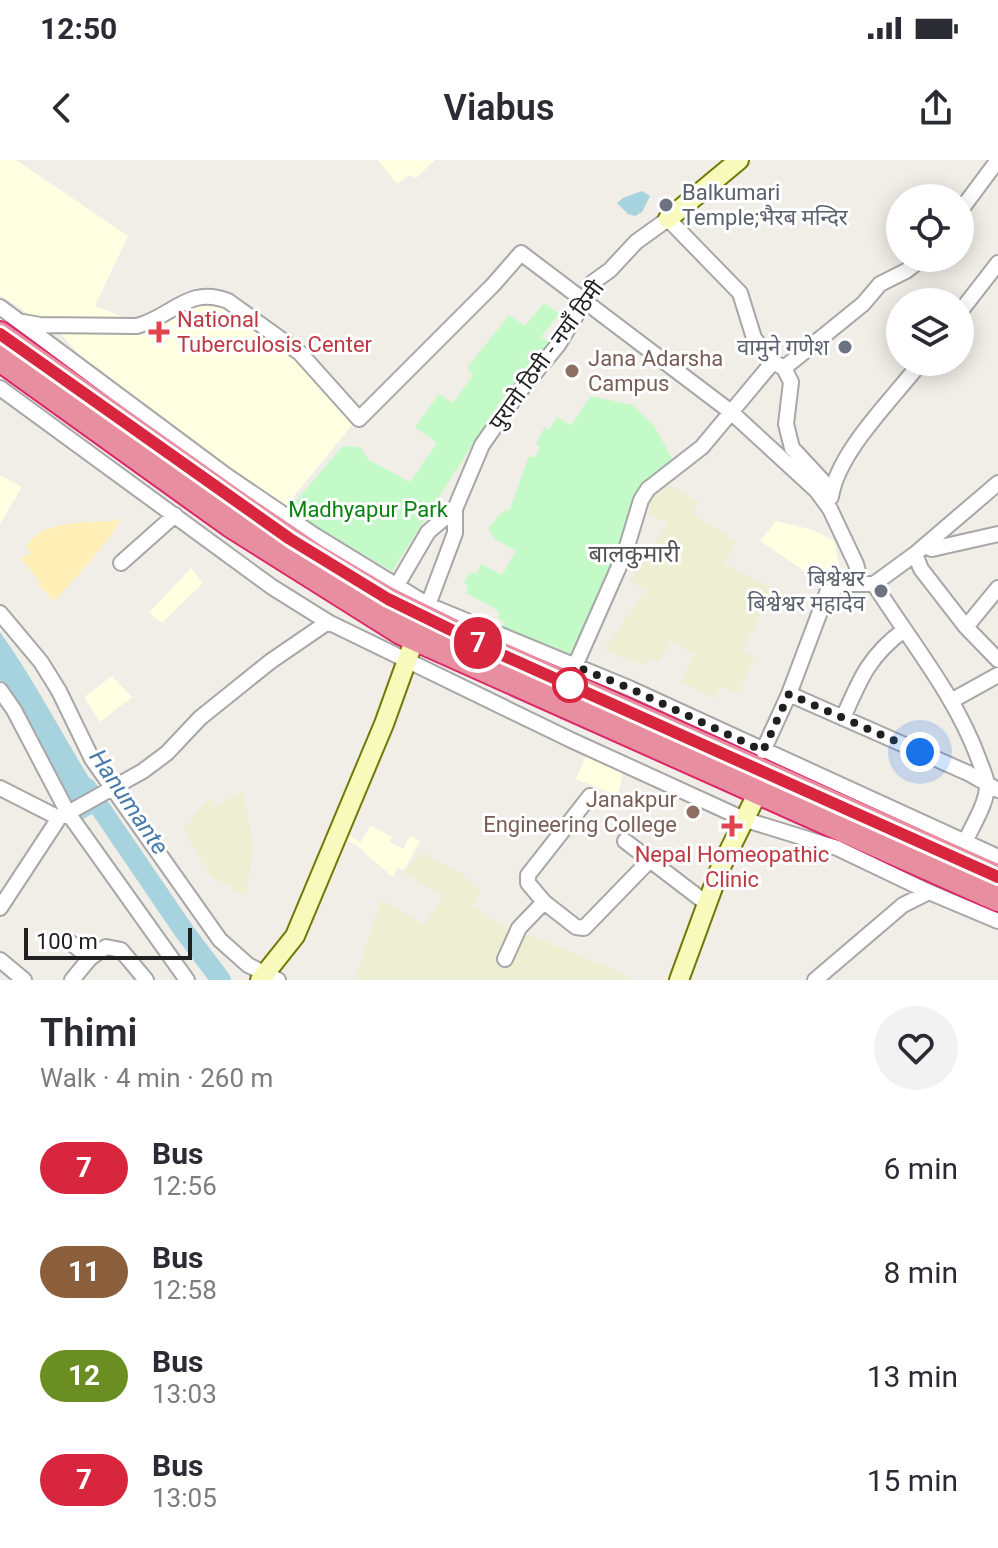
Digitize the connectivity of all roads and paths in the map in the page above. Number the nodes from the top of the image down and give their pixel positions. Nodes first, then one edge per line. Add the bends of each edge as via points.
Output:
1 (739, 160) edge
2 (998, 160) edge
3 (974, 192) edge
4 (668, 219) junction
5 (998, 263) edge
6 (904, 272) edge
7 (974, 294) edge
8 (584, 301) junction
9 (0, 307) edge
10 (9, 327) edge
11 (0, 359) edge
12 (778, 365) junction
13 (910, 376) edge
14 (0, 388) edge
15 (731, 412) junction
16 (998, 483) edge
17 (832, 491) junction
18 (455, 509) junction
19 (830, 509) junction
20 (175, 515) junction
21 (995, 538) edge
22 (920, 550) junction
23 (121, 563) dead end
24 (868, 584) junction
25 (998, 588) edge
26 (393, 593) junction
27 (0, 613) edge
28 (328, 622) junction
29 (966, 627) junction
30 (419, 630) junction
31 (904, 630) junction
32 (998, 660) edge
33 (575, 666) junction
34 (998, 675) edge
35 (0, 690) edge
36 (789, 694) junction
37 (951, 701) junction
38 (843, 718) junction
39 (763, 751) junction
40 (992, 787) edge
41 (0, 788) edge
42 (107, 791) junction
43 (758, 792) junction
44 (590, 796) dead end
45 (67, 813) junction
46 (746, 820) junction
47 (625, 841) dead end
48 (965, 842) junction
49 (998, 857) edge
50 (650, 860) junction
51 (998, 877) edge
52 (19, 882) junction
53 (0, 885) edge
54 (929, 892) junction
55 (998, 899) edge
56 (544, 902) junction
57 (706, 903) junction
58 (0, 908) edge
59 (998, 921) edge
60 (71, 943) dead end
61 (90, 958) junction
62 (505, 959) dead end
63 (0, 960) edge
64 (268, 978) edge
65 (24, 980) edge
66 (72, 980) edge
67 (146, 980) edge
68 (187, 980) edge
69 (679, 980) edge
70 (815, 980) edge

1 - 4 street, पुरानो ठिमी - नयाँ ठिमी
2 - 3 street
4 - 8 street, पुरानो ठिमी - नयाँ ठिमी via 592,283
4 - 12 street via 740,293 754,338
5 - 7 street
6 - 12 street via 880,284 863,304
8 - 10 street via 521,253 359,419 300,353 216,296 189,299 137,326
8 - 15 street
8 - 18 street, पुरानो ठिमी - नयाँ ठिमी via 558,345 482,445
9 - 10 street
10 - 26 highway via 290,539
11 - 30 highway via 314,579
12 - 15 street
12 - 17 street via 791,382 786,424 792,448
13 - 17 street via 845,458
14 - 20 street
15 - 19 street
15 - 33 street via 702,447 641,500 625,553
16 - 22 street
17 - 19 street
18 - 26 street, पुरानो ठिमी - नयाँ ठिमी via 428,532
18 - 30 street, पुरानो ठिमी - नयाँ ठिमी via 455,533
19 - 24 street
20 - 23 street
20 - 28 street
21 - 22 street
22 - 24 street
22 - 29 street via 921,569
24 - 31 street
24 - 36 street via 842,584 827,593
25 - 29 street
26 - 30 highway
27 - 42 street via 59,691
28 - 30 street
28 - 42 street via 200,718 167,753
29 - 32 street
30 - 33 street
30 - 43 highway
30 - 46 street via 571,740
30 - 51 highway
30 - 64 street via 295,936
31 - 37 street
31 - 38 street via 865,668
33 - 39 street
34 - 37 street
35 - 45 street
36 - 38 street
36 - 39 street
37 - 40 street
38 - 40 street
39 - 48 street
40 - 48 street
41 - 45 street
42 - 45 street
42 - 64 street via 220,940
43 - 46 street
43 - 55 highway
44 - 56 street via 528,875 528,883
45 - 52 street
45 - 68 street
46 - 54 street via 837,848
46 - 57 street
47 - 50 street
48 - 49 street
50 - 56 street via 584,928
50 - 57 street
52 - 53 street
52 - 58 street
54 - 59 street
54 - 70 street via 903,905
56 - 62 street via 519,928
57 - 69 street
60 - 61 street
61 - 66 street
61 - 67 street via 106,947 121,950
63 - 65 street

